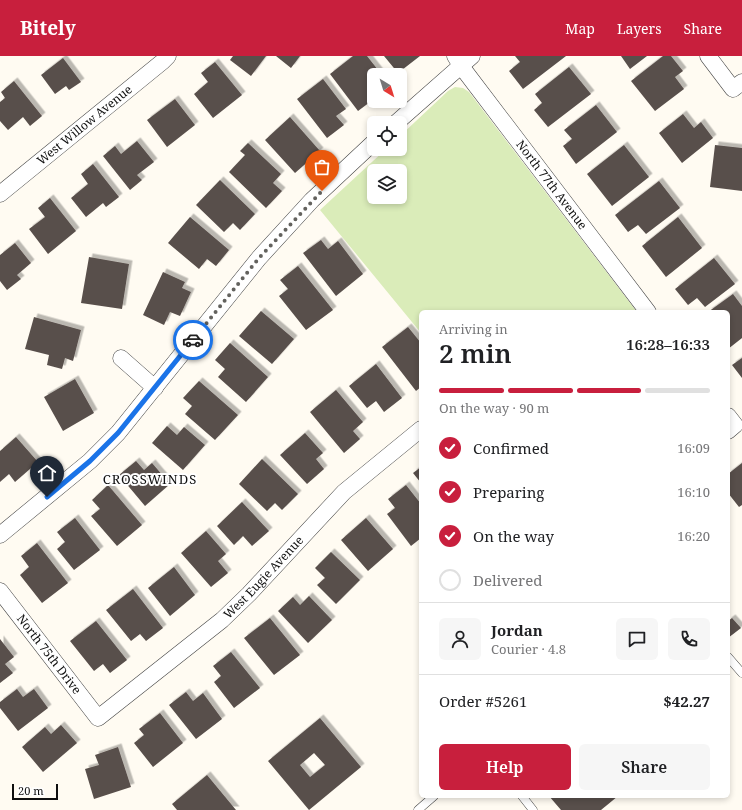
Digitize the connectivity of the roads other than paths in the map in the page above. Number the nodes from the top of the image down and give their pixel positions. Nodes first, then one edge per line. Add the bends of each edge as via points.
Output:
1 (168, 56) edge
2 (708, 56) edge
3 (463, 59) edge
4 (738, 85) edge
5 (403, 116) edge
6 (367, 149) edge
7 (0, 194) edge
8 (647, 310) edge
9 (121, 358) dead end
10 (155, 388) junction
11 (419, 431) edge
12 (0, 535) edge
13 (0, 591) edge
14 (730, 659) edge
15 (742, 673) edge
16 (98, 718) joint
17 (432, 798) edge
18 (524, 798) edge
19 (418, 810) edge
20 (533, 810) edge

1 - 7 street, West Willow Avenue
2 - 4 street
3 - 5 street
3 - 8 street, North 77th Avenue
6 - 10 street via 312,200 259,258
9 - 10 street
10 - 12 street via 118,433 90,461
11 - 16 street, West Eugie Avenue via 344,492 222,620
13 - 16 street, North 75th Drive
14 - 15 lane
17 - 19 lane
18 - 20 lane

